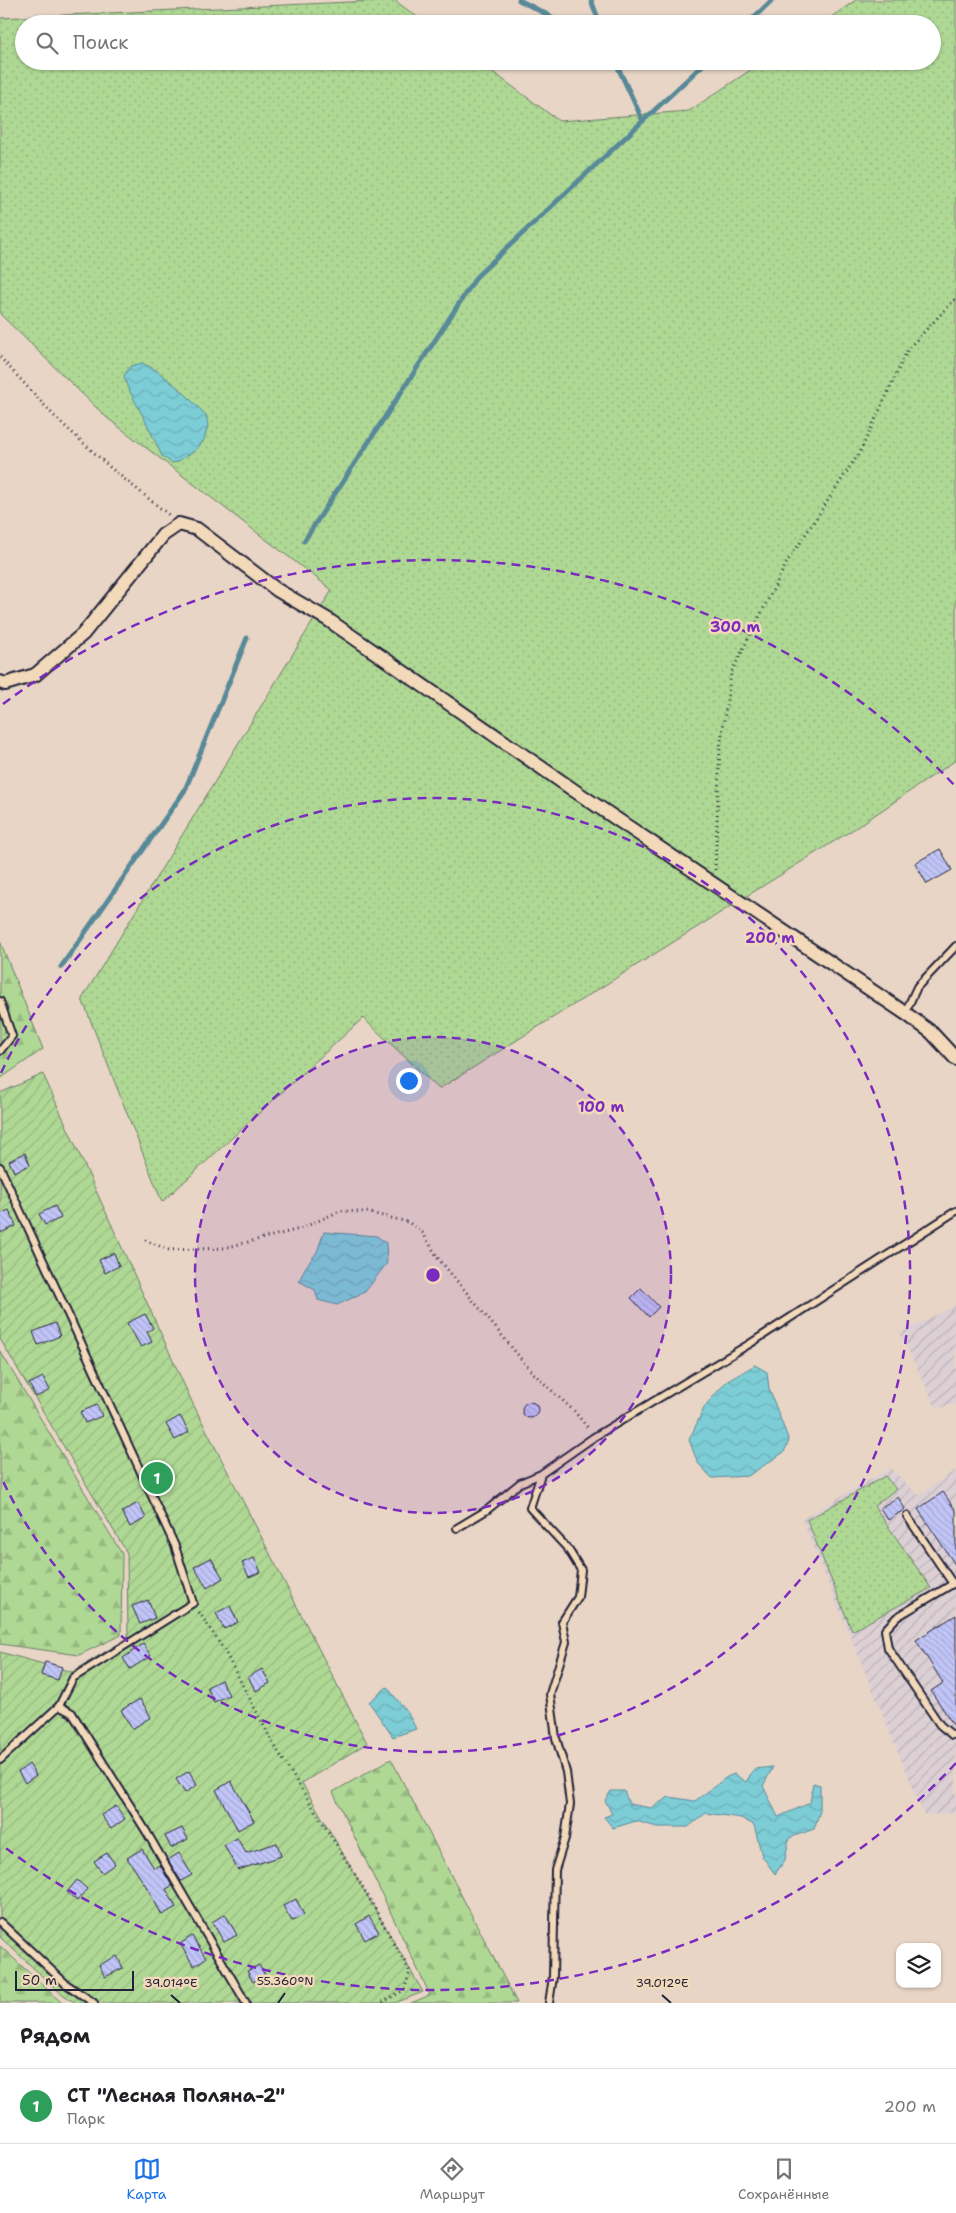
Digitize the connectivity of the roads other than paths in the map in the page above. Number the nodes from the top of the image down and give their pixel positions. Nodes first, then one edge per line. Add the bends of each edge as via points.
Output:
1 (0, 682) edge
2 (956, 946) edge
3 (0, 1001) edge
4 (905, 1013) junction
5 (0, 1051) edge
6 (956, 1059) edge
7 (0, 1167) edge
8 (956, 1211) edge
9 (541, 1474) junction
10 (907, 1516) dead end
11 (457, 1528) dead end
12 (954, 1583) edge
13 (59, 1706) junction
14 (956, 1734) edge
15 (0, 1760) edge
16 (0, 1922) edge
17 (94, 2003) edge
18 (246, 2003) edge
19 (549, 2003) edge

1 - 4 street via 5,684 35,675 84,634 163,535 179,524 197,529 277,590 327,619
2 - 4 lane via 917,987
3 - 5 lane via 12,1036
4 - 6 street via 931,1032
7 - 13 lane via 175,1546 193,1603 73,1678
8 - 9 lane via 751,1342 594,1437
9 - 11 lane via 520,1483 487,1510
9 - 19 lane via 530,1508 568,1549 581,1570 578,1596 562,1622 566,1642 550,1694 570,1804 565,1838 555,1870 553,1977
10 - 12 lane
12 - 14 lane via 897,1617 885,1630 888,1648 940,1725
13 - 15 lane
13 - 18 lane via 72,1713 141,1822
16 - 17 lane via 66,1984

